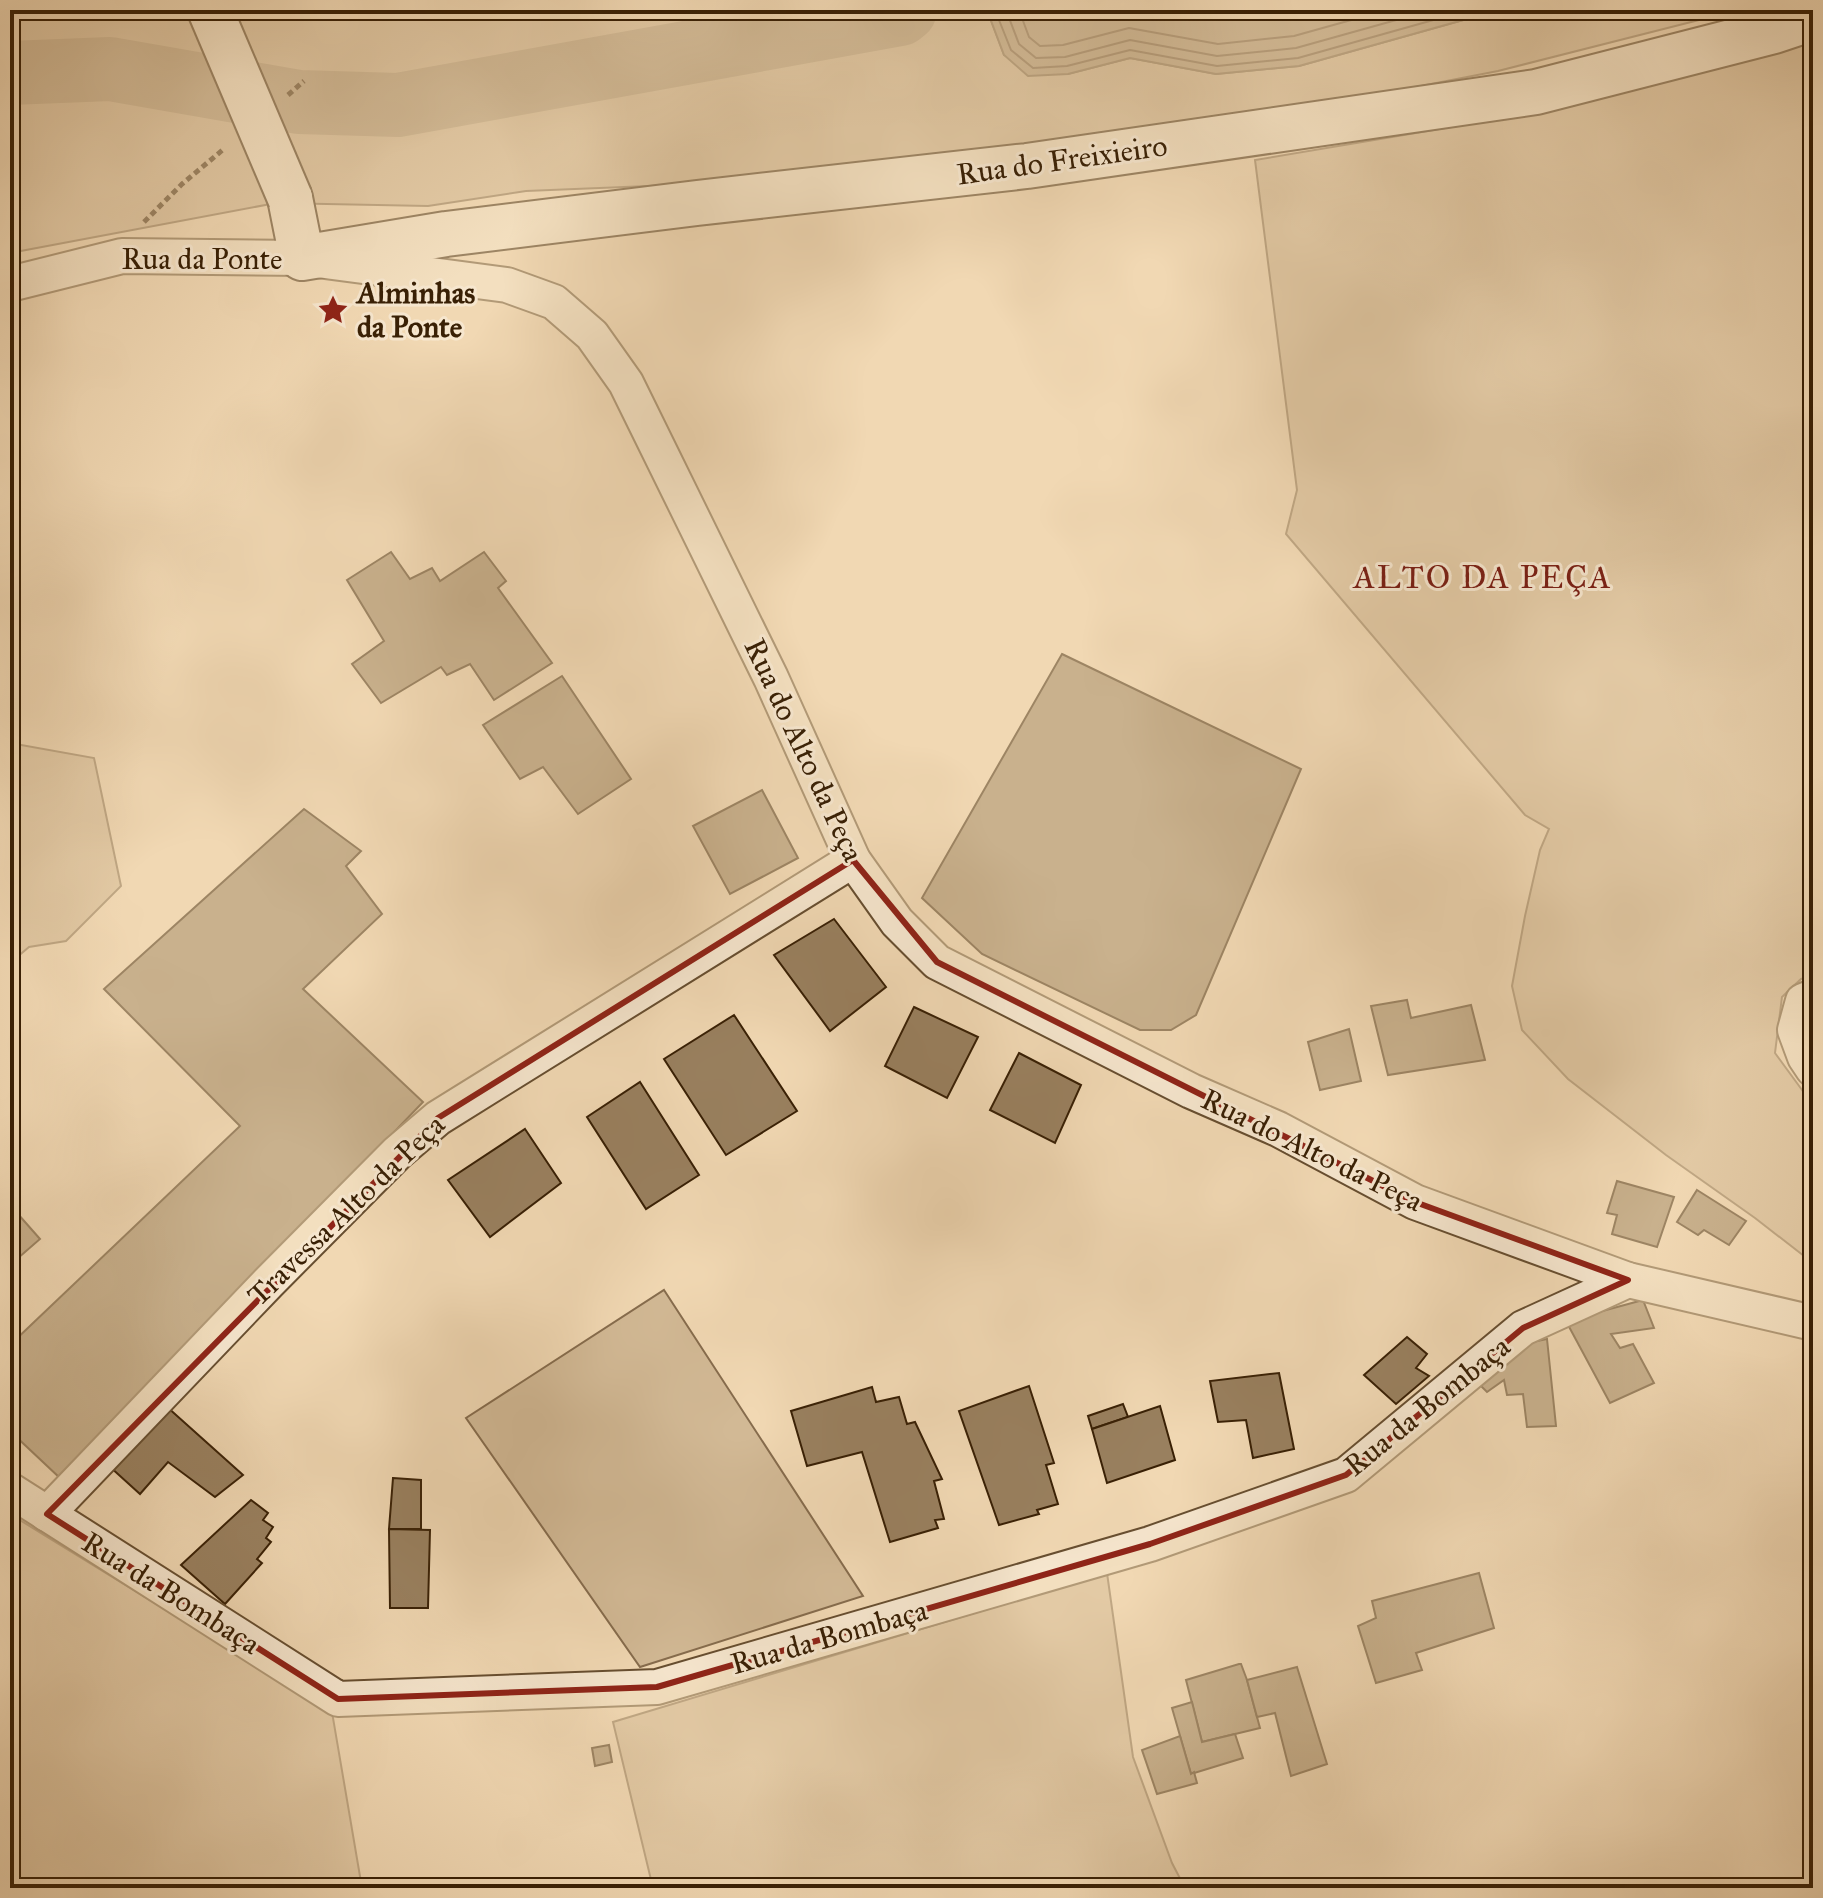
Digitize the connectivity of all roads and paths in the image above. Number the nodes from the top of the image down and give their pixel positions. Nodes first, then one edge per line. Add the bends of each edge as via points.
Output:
1 (210, 10) edge
2 (1813, 18) edge
3 (304, 81) dead end
4 (283, 99) dead end
5 (227, 146) dead end
6 (122, 256) junction
7 (302, 258) junction
8 (10, 284) edge
9 (853, 860) junction
10 (1813, 997) edge
11 (1813, 1069) edge
12 (1628, 1280) junction
13 (1813, 1323) edge
14 (10, 1490) edge
15 (47, 1514) junction

1 - 7 street, bridge via 290,198
2 - 7 street, Rua do Freixieiro via 1536,92 1027,166 462,232
3 - 4 path
5 - 6 path via 132,234
6 - 7 street, Rua da Ponte
6 - 8 street, Rua da Ponte
7 - 9 street, Rua do Alto da Peça via 507,285 554,302 592,335 626,383 771,678
9 - 12 street, Rua do Alto da Peça via 897,922 937,962 1415,1202
9 - 15 street, Travessa Alto da Peça via 438,1118 268,1283
10 - 11 street via 1803,1001 1795,1030
12 - 13 street, Rua do Alto da Peça
12 - 15 street, Rua da Bombaça via 1523,1328 1346,1475 1150,1544 657,1687 338,1699
14 - 15 street, Rua da Bombaça

